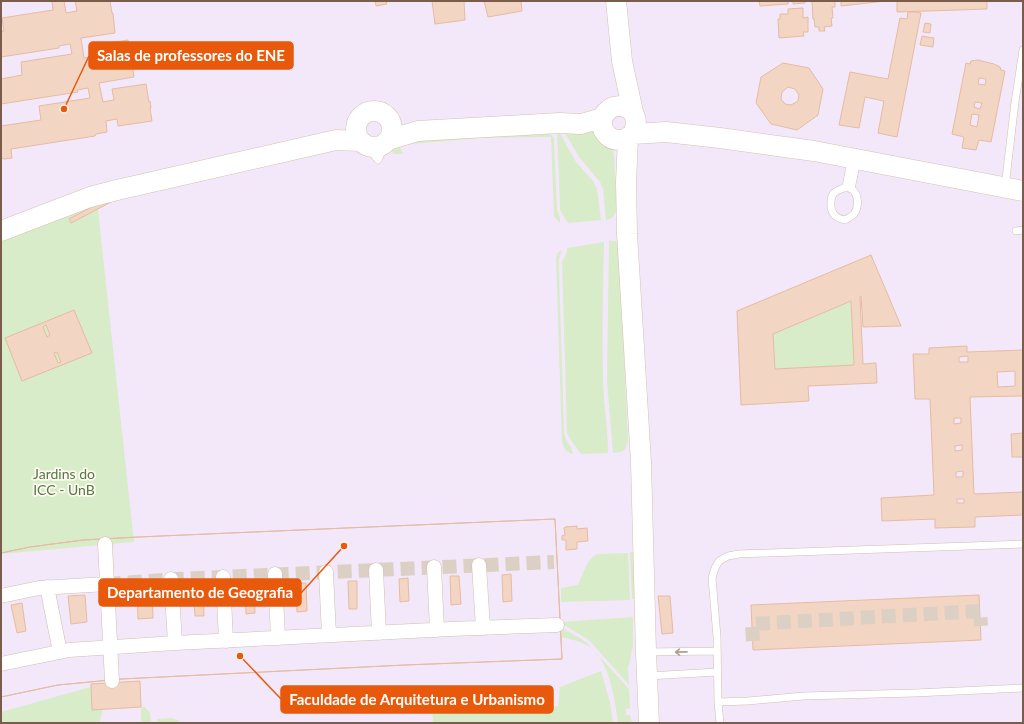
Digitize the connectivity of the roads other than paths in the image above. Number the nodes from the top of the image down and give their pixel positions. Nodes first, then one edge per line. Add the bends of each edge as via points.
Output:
1 (616, 1) edge
2 (1023, 50) edge
3 (621, 125) junction
4 (854, 158) junction
5 (848, 188) dead end
6 (1014, 190) edge
7 (1, 231) edge
8 (106, 544) dead end
9 (1023, 544) edge
10 (479, 565) dead end
11 (434, 567) dead end
12 (376, 570) dead end
13 (326, 572) dead end
14 (274, 574) dead end
15 (223, 577) dead end
16 (171, 579) dead end
17 (107, 584) junction
18 (47, 587) junction
19 (1, 596) edge
20 (557, 625) dead end
21 (483, 628) junction
22 (437, 630) junction
23 (379, 633) junction
24 (329, 635) junction
25 (278, 638) junction
26 (226, 641) junction
27 (175, 643) junction
28 (110, 647) junction
29 (716, 651) junction
30 (60, 652) junction
31 (646, 652) junction
32 (1, 664) edge
33 (717, 672) junction
34 (647, 676) junction
35 (112, 681) dead end
36 (1023, 688) edge
37 (718, 702) junction
38 (649, 723) edge
39 (720, 723) edge

1 - 3 street via 622,61
2 - 6 lane via 1015,102
3 - 4 street
3 - 7 street via 559,123 418,131 336,140 90,197
3 - 31 street via 641,462
4 - 5 lane
4 - 6 street
8 - 17 street
9 - 29 lane via 728,556 719,561 712,578
10 - 21 street
11 - 22 street
12 - 23 street
13 - 24 street
14 - 25 street
15 - 26 street
16 - 27 street
17 - 18 street
17 - 28 street
18 - 19 street
18 - 30 street
20 - 21 street
21 - 22 street
22 - 23 street
23 - 24 street
24 - 25 street
25 - 26 street
26 - 27 street
27 - 28 street
28 - 30 street
28 - 35 street
29 -> 31 lane
29 - 33 lane
30 - 32 street
31 - 34 street
33 - 34 lane
33 - 37 lane
34 - 38 street
36 - 37 lane via 804,696
37 - 39 lane

